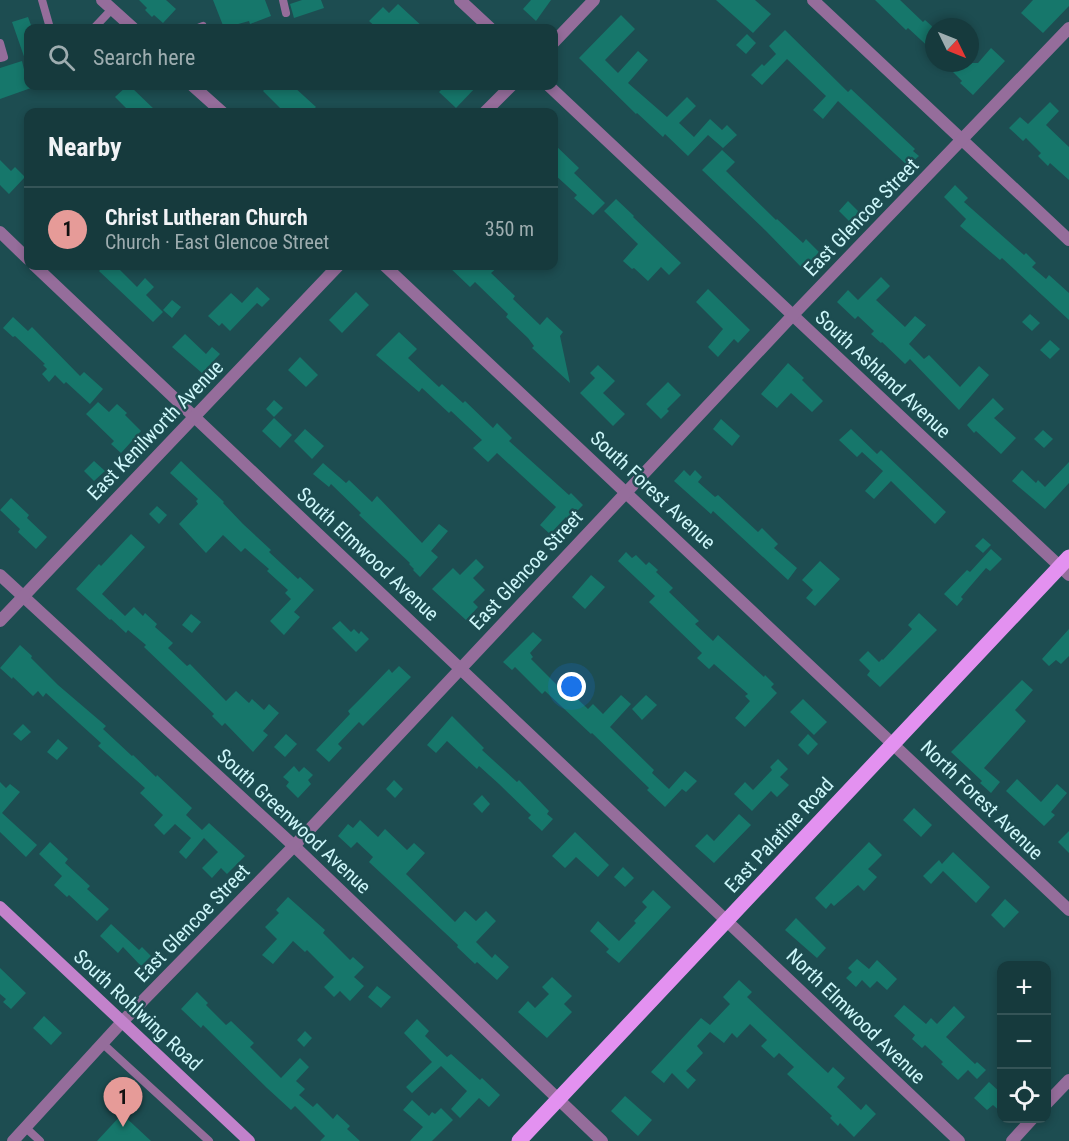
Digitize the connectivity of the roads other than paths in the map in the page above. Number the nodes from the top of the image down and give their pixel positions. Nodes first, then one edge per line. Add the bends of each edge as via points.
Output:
1 (42, 0) edge
2 (102, 0) edge
3 (283, 0) edge
4 (460, 0) edge
5 (594, 0) edge
6 (813, 0) edge
7 (112, 9) junction
8 (286, 13) dead end
9 (49, 24) edge
10 (98, 24) edge
11 (129, 24) edge
12 (486, 24) edge
13 (1069, 28) edge
14 (558, 38) edge
15 (0, 43) edge
16 (0, 58) edge
17 (197, 90) edge
18 (507, 90) edge
19 (553, 90) edge
20 (218, 108) edge
21 (489, 108) edge
22 (963, 140) junction
23 (0, 232) edge
24 (1069, 240) edge
25 (24, 255) edge
26 (39, 270) edge
27 (334, 270) edge
28 (389, 270) edge
29 (792, 316) junction
30 (194, 416) junction
31 (626, 492) junction
32 (1066, 566) edge
33 (0, 575) edge
34 (23, 597) junction
35 (0, 621) edge
36 (461, 668) junction
37 (894, 743) junction
38 (294, 846) junction
39 (0, 907) edge
40 (1069, 910) edge
41 (727, 920) junction
42 (122, 1022) junction
43 (102, 1043) junction
44 (1069, 1080) edge
45 (557, 1100) junction
46 (1051, 1100) edge
47 (1029, 1123) edge
48 (26, 1128) junction
49 (14, 1141) edge
50 (40, 1141) edge
51 (209, 1141) edge
52 (248, 1141) edge
53 (519, 1141) edge
54 (602, 1141) edge
55 (959, 1141) edge
56 (1012, 1141) edge

1 - 9 lane
2 - 7 street
3 - 8 lane
4 - 12 street
5 - 14 street
6 - 22 street
7 - 10 lane
7 - 11 street
13 - 22 street, East Glencoe Street
15 - 16 lane via 4,57
17 - 20 street
18 - 21 street
19 - 29 street, South Ashland Avenue
22 - 24 street
22 - 29 street, East Glencoe Street
23 - 25 street
26 - 30 street, South Elmwood Avenue
27 - 30 street, East Kenilworth Avenue
28 - 31 street, South Forest Avenue
29 - 31 street, East Glencoe Street
29 - 32 street, South Ashland Avenue
30 - 34 street, East Kenilworth Avenue
30 - 36 street, South Elmwood Avenue
31 - 36 street, East Glencoe Street
31 - 37 street, South Forest Avenue
32 - 37 main road, East Palatine Road
33 - 34 street, South Greenwood Avenue
34 - 35 street, East Kenilworth Avenue
34 - 38 street, South Greenwood Avenue
36 - 38 street, East Glencoe Street
36 - 41 street, South Elmwood Avenue
37 - 40 street, North Forest Avenue
37 - 41 main road, East Palatine Road
38 - 42 street, East Glencoe Street
38 - 45 street, South Greenwood Avenue
39 - 42 street, South Rohlwing Road
41 - 45 main road, East Palatine Road
41 - 55 street, North Elmwood Avenue
42 - 43 street, East Glencoe Street
42 - 52 street, South Rohlwing Road
43 - 48 street, East Glencoe Street
43 - 51 lane
44 - 46 street
45 - 53 main road, East Palatine Road
45 - 54 street, South Greenwood Avenue
47 - 56 street
48 - 49 street, East Glencoe Street
48 - 50 lane

